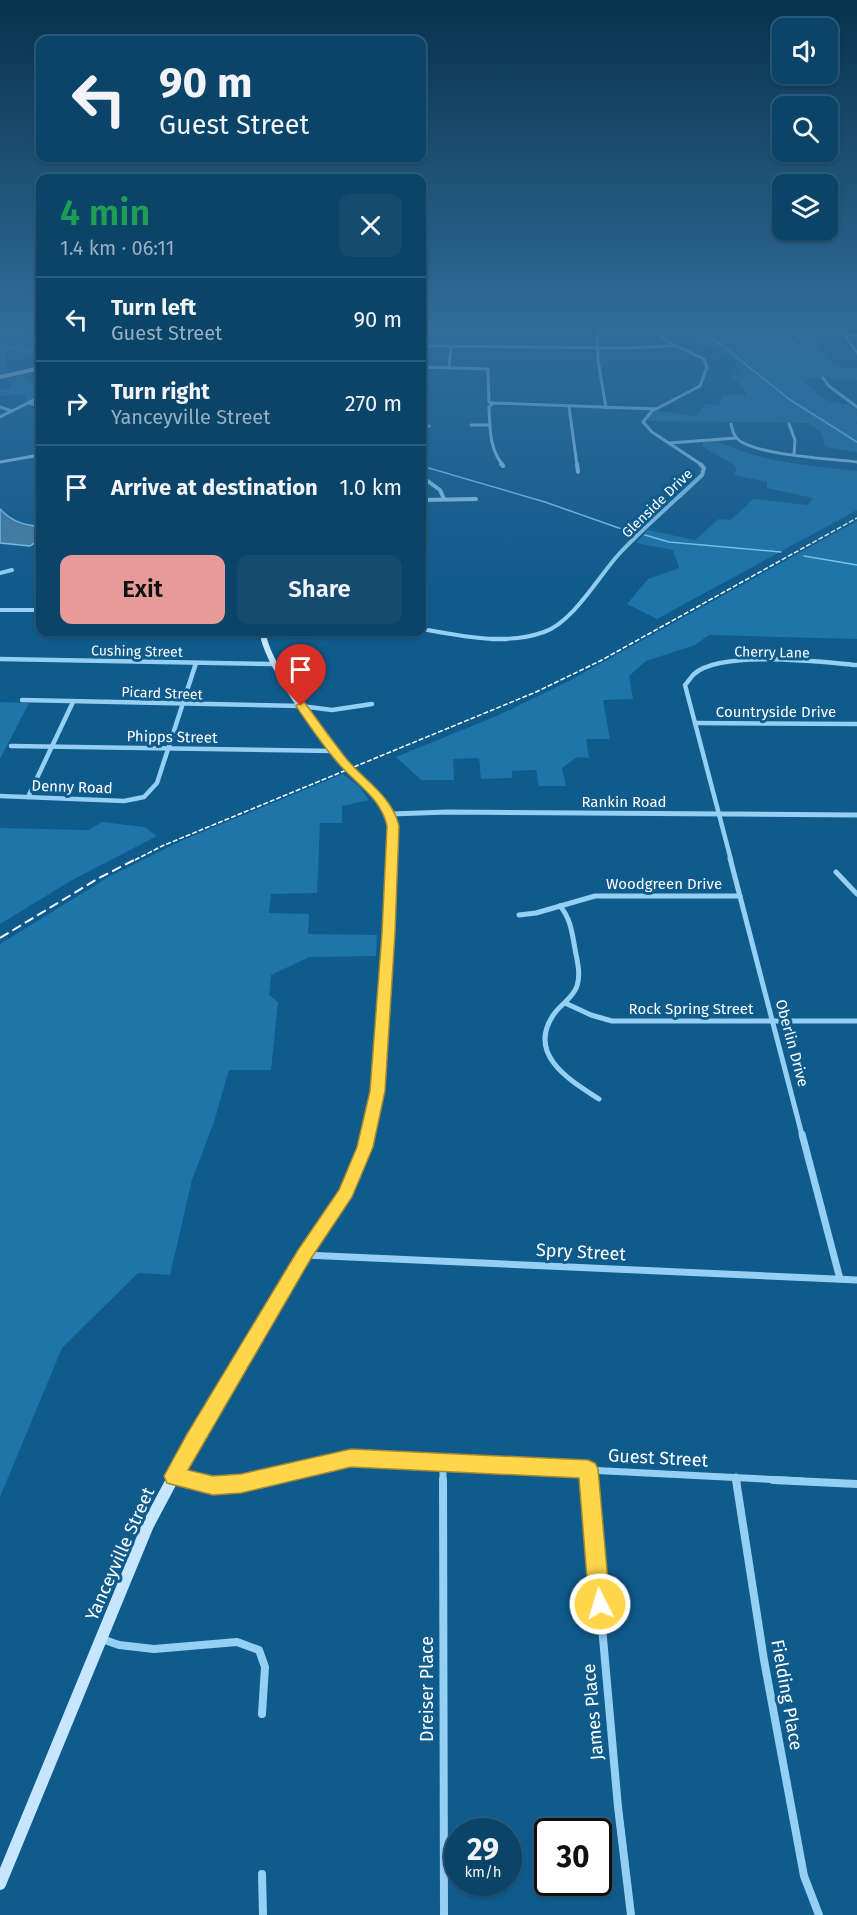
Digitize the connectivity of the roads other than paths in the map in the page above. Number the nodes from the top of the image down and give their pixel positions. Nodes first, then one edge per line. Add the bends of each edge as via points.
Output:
1 (489, 415) edge
2 (569, 415) edge
3 (648, 415) edge
4 (731, 424) dead end
5 (789, 424) dead end
6 (471, 425) dead end
7 (490, 425) junction
8 (736, 438) junction
9 (669, 443) junction
10 (794, 454) junction
11 (36, 456) edge
12 (0, 462) edge
13 (857, 462) edge
14 (503, 466) dead end
15 (578, 472) dead end
16 (426, 480) edge
17 (444, 499) junction
18 (476, 499) dead end
19 (426, 500) edge
20 (12, 570) dead end
21 (0, 573) edge
22 (0, 610) edge
23 (36, 610) edge
24 (426, 630) edge
25 (263, 636) edge
26 (0, 658) edge
27 (196, 663) junction
28 (273, 664) junction
29 (857, 665) edge
30 (22, 700) dead end
31 (72, 702) junction
32 (182, 704) junction
33 (372, 704) dead end
34 (301, 706) junction
35 (695, 723) junction
36 (857, 724) edge
37 (11, 746) dead end
38 (52, 747) junction
39 (168, 749) junction
40 (334, 751) junction
41 (0, 796) edge
42 (28, 797) junction
43 (390, 814) junction
44 (718, 814) junction
45 (857, 815) edge
46 (836, 872) dead end
47 (857, 894) edge
48 (740, 896) junction
49 (560, 906) junction
50 (519, 915) dead end
51 (565, 1003) junction
52 (857, 1021) edge
53 (773, 1022) junction
54 (599, 1099) dead end
55 (304, 1255) junction
56 (840, 1279) junction
57 (857, 1280) edge
58 (443, 1462) junction
59 (588, 1469) junction
60 (174, 1476) junction
61 (736, 1477) junction
62 (857, 1484) edge
63 (102, 1639) junction
64 (262, 1714) dead end
65 (262, 1874) dead end
66 (0, 1884) edge
67 (263, 1915) edge
68 (444, 1915) edge
69 (631, 1915) edge
70 (819, 1915) edge

1 - 7 street
2 - 15 street
3 - 9 street, Glenside Drive via 643,422
4 - 8 street
5 - 10 street via 795,440
6 - 7 street
7 - 14 street via 496,458
8 - 9 street
8 - 10 street via 756,448
9 - 24 street, Glenside Drive via 702,465 702,475 620,553 561,623 545,632 496,639
10 - 13 street
11 - 12 street
16 - 17 street via 440,490
17 - 18 street
17 - 19 street
20 - 21 street
22 - 23 street
25 - 28 main road
26 - 27 street, Cushing Street
27 - 28 street, Cushing Street
27 - 32 street
28 - 34 main road
29 - 35 street, Cherry Lane via 729,661 704,667 693,673 686,685
30 - 31 street, Picard Street
31 - 32 street, Picard Street
31 - 38 street
32 - 34 street, Picard Street
32 - 39 street
33 - 34 street via 332,710
34 - 40 main road
35 - 36 street, Countryside Drive
35 - 44 street, Cherry Lane
37 - 38 street, Phipps Street
38 - 39 street, Phipps Street
38 - 42 street
39 - 40 street, Phipps Street
39 - 42 street, Denny Road via 154,790 143,798 124,801
40 - 43 main road via 379,797
41 - 42 street, Denny Road
43 - 44 street, Rankin Road
43 - 55 main road, Yanceyville Street via 393,826 389,933 372,1120 346,1192
44 - 45 street, Rankin Road
44 - 48 street, Oberlin Drive
46 - 47 street
48 - 49 street, Woodgreen Drive via 595,896
48 - 53 street, Oberlin Drive
49 - 50 street, Woodgreen Drive
49 - 51 street via 572,922 578,966 578,986
51 - 53 street, Rock Spring Street via 612,1021
51 - 54 street via 552,1016 546,1030 547,1052 565,1077
52 - 53 street, Rock Spring Street
53 - 56 street, Oberlin Drive
55 - 56 street, Spry Street
55 - 60 main road, Yanceyville Street
56 - 57 street, Spry Street
58 - 59 street, Guest Street
58 - 60 street, Guest Street via 351,1458 241,1484 213,1486
58 - 68 street, Dreiser Place
59 - 61 street, Guest Street
59 - 69 street, James Place
60 - 63 main road, Yanceyville Street via 148,1526
61 - 62 street, Guest Street
61 - 70 street, Fielding Place via 764,1660 804,1876
63 - 64 street via 154,1649 237,1642 259,1650 265,1667
63 - 66 main road, Yanceyville Street
65 - 67 street

